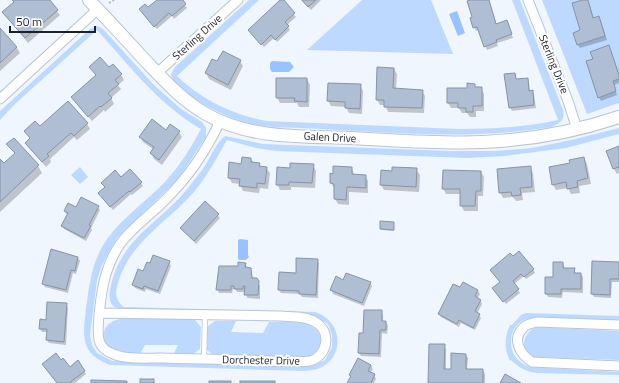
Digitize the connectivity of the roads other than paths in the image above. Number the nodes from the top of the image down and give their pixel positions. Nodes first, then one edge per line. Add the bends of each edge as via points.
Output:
1 (238, 0) edge
2 (528, 0) edge
3 (94, 4) edge
4 (157, 73) junction
5 (0, 99) edge
6 (619, 117) edge
7 (220, 121) junction
8 (577, 129) junction
9 (100, 313) junction
10 (205, 315) junction
11 (619, 325) edge
12 (204, 359) junction
13 (619, 366) edge

1 - 4 street, Sterling Drive
2 - 8 street, Sterling Drive
3 - 4 street, Galen Drive
3 - 5 street
4 - 7 street, Galen Drive via 185,100
6 - 8 street, Galen Drive
7 - 8 street, Galen Drive via 263,134 447,142 519,139
7 - 9 street, Dorchester Drive via 200,159 185,179 132,231 114,255 106,274
9 - 10 street, Dorchester Drive
9 - 12 street, Dorchester Drive via 100,342 102,347 117,356
10 - 12 lane
10 - 12 street, Dorchester Drive via 307,318 321,326 327,340 321,354 309,361
11 - 13 street via 537,322 523,328 518,344 520,352 532,362

